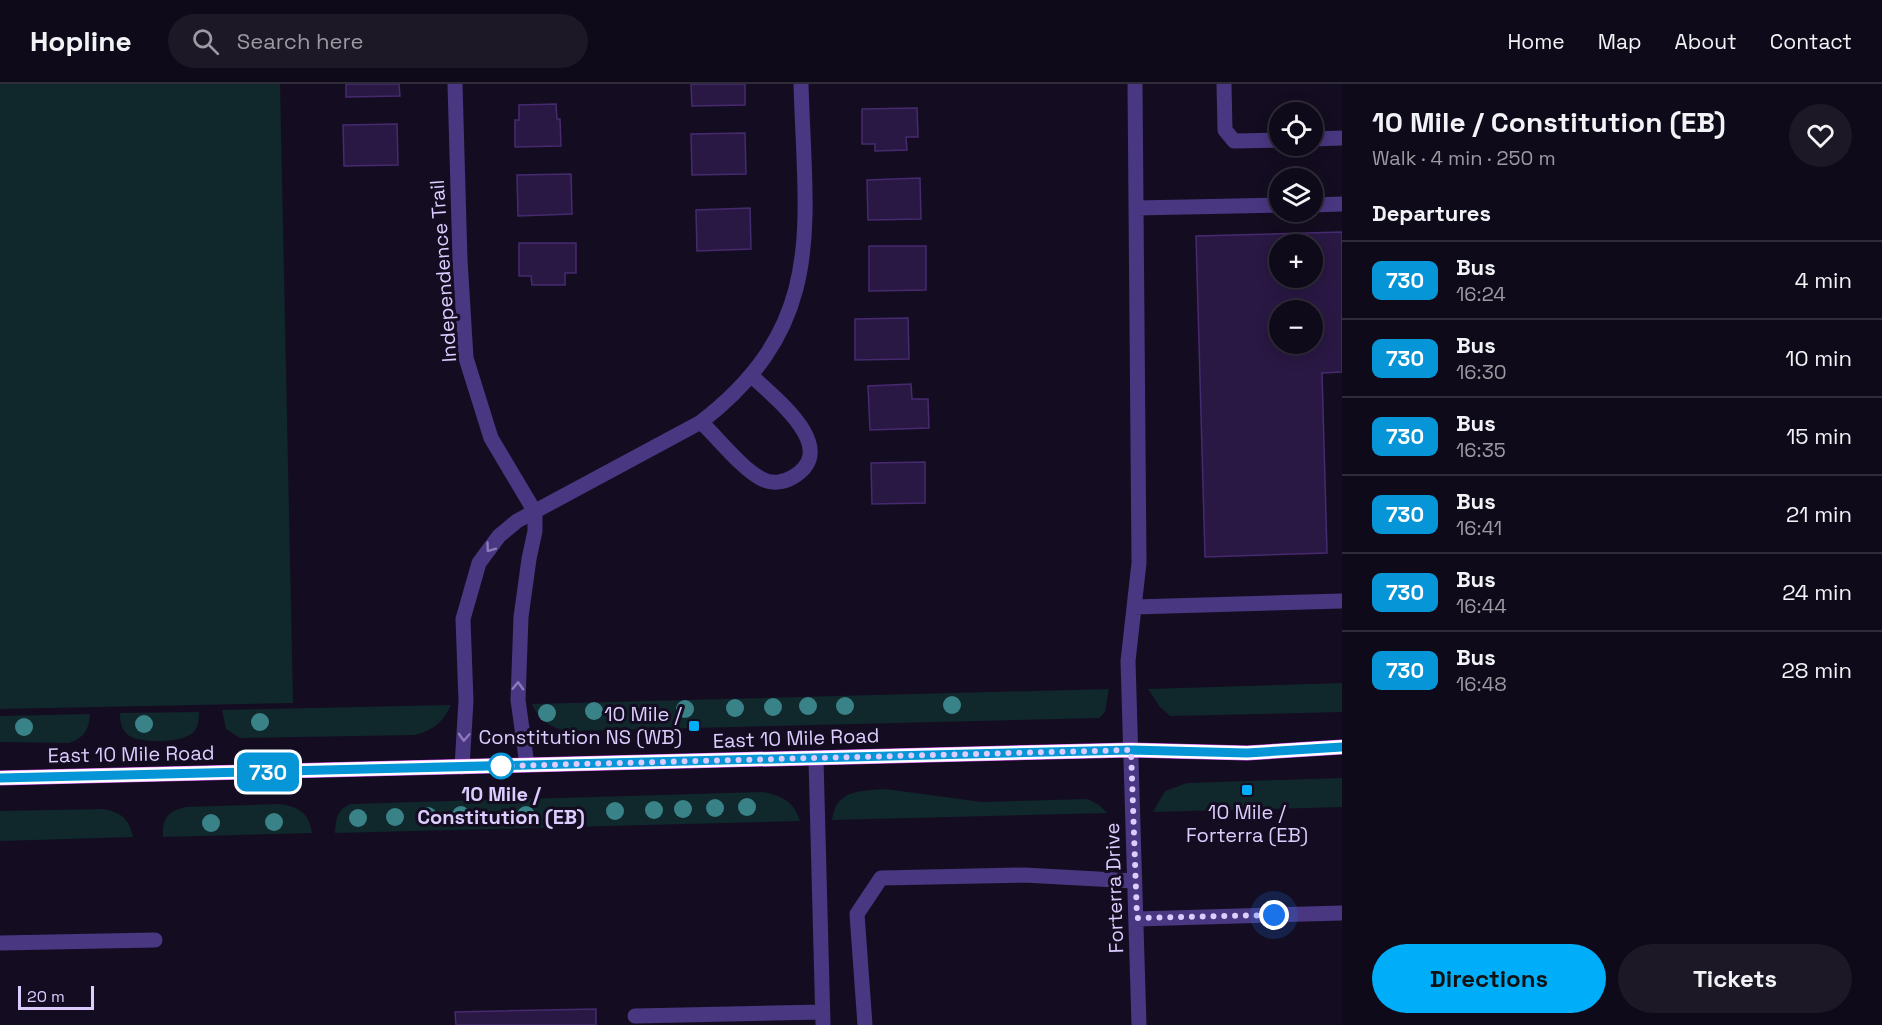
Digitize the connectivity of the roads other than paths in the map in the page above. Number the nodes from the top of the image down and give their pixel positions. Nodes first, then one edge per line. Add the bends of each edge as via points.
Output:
1 (455, 84) edge
2 (801, 84) edge
3 (1135, 84) edge
4 (1224, 84) edge
5 (1342, 138) edge
6 (1323, 139) edge
7 (1269, 140) edge
8 (1342, 204) edge
9 (1269, 205) edge
10 (1323, 205) edge
11 (1136, 208) junction
12 (752, 376) junction
13 (701, 422) junction
14 (535, 512) junction
15 (1342, 601) edge
16 (1134, 607) junction
17 (1342, 747) edge
18 (1131, 750) junction
19 (816, 759) junction
20 (527, 765) junction
21 (462, 767) junction
22 (0, 778) edge
23 (1134, 881) junction
24 (1342, 913) edge
25 (1137, 918) junction
26 (155, 940) dead end
27 (0, 943) edge
28 (635, 1016) dead end
29 (822, 1018) edge
30 (865, 1025) edge
31 (1139, 1025) edge

1 - 14 street, Independence Trail via 459,260 466,358 491,438
2 - 12 street via 806,242 801,276 778,338
3 - 11 street, Forterra Drive
4 - 7 street via 1225,130 1234,141
5 - 6 street
8 - 10 street
9 - 11 street
11 - 16 street, Forterra Drive via 1138,563
12 - 13 street via 729,401
12 - 13 street via 807,433 809,453 793,477 776,482 759,477
13 - 14 street
20 -> 14 street via 518,700 521,617 536,531
14 -> 21 street via 499,536 479,563 463,619 466,701
15 - 16 street
16 - 18 street, Forterra Drive via 1128,661
17 - 18 main road, East 10 Mile Road via 1247,753
18 - 19 main road, East 10 Mile Road
18 - 23 street, Forterra Drive
19 - 20 main road, East 10 Mile Road
19 - 29 street
20 - 21 main road, East 10 Mile Road
21 - 22 main road, East 10 Mile Road
23 - 25 street, Forterra Drive
23 - 30 street via 1024,875 881,878 857,914
24 - 25 street
25 - 31 street, Forterra Drive
26 - 27 street
28 - 29 street

